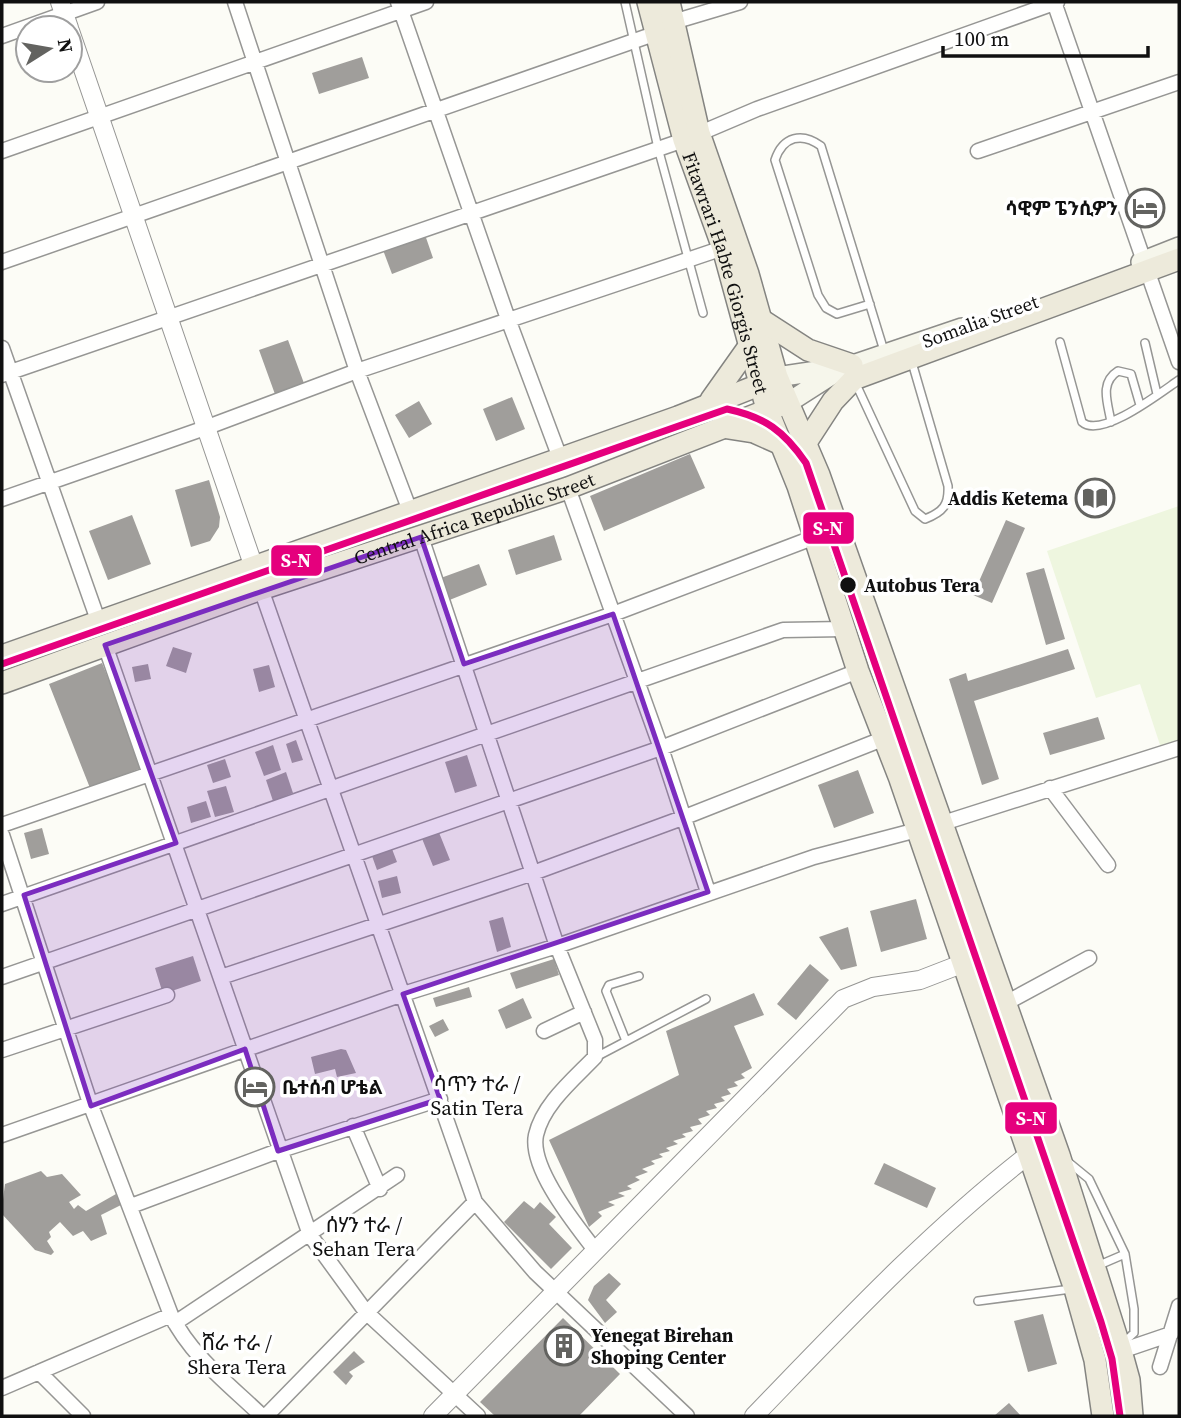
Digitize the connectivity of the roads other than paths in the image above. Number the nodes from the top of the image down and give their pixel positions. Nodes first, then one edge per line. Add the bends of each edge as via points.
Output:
1 (97, 2) edge
2 (234, 2) edge
3 (426, 2) edge
4 (625, 2) edge
5 (648, 2) edge
6 (740, 2) edge
7 (1055, 2) edge
8 (400, 7) edge
9 (671, 12) edge
10 (74, 14) edge
11 (654, 34) junction
12 (632, 42) junction
13 (252, 61) junction
14 (84, 71) edge
15 (1179, 82) edge
16 (437, 111) junction
17 (1093, 114) junction
18 (100, 118) junction
19 (691, 137) junction
20 (658, 148) junction
21 (2, 151) edge
22 (978, 151) dead end
23 (287, 165) junction
24 (473, 212) junction
25 (135, 218) junction
26 (1179, 247) edge
27 (723, 248) junction
28 (1179, 259) edge
29 (686, 260) junction
30 (2, 262) edge
31 (320, 264) junction
32 (1146, 267) junction
33 (870, 303) junction
34 (703, 313) dead end
35 (167, 318) junction
36 (508, 319) junction
37 (760, 319) junction
38 (1060, 342) dead end
39 (1145, 343) dead end
40 (750, 345) junction
41 (2, 348) edge
42 (886, 355) junction
43 (910, 358) junction
44 (1179, 362) edge
45 (357, 370) junction
46 (850, 370) junction
47 (6, 373) edge
48 (1179, 380) edge
49 (769, 381) junction
50 (1157, 394) junction
51 (710, 402) junction
52 (1140, 405) junction
53 (777, 406) junction
54 (1111, 422) junction
55 (722, 427) junction
56 (205, 428) junction
57 (781, 444) junction
58 (805, 444) junction
59 (560, 458) junction
60 (48, 484) junction
61 (568, 488) junction
62 (2, 499) edge
63 (410, 511) junction
64 (421, 537) junction
65 (815, 537) junction
66 (254, 566) junction
67 (261, 590) junction
68 (613, 614) junction
69 (99, 623) junction
70 (845, 629) junction
71 (105, 645) junction
72 (2, 656) edge
73 (464, 664) junction
74 (858, 671) junction
75 (2, 683) edge
76 (638, 683) junction
77 (306, 718) junction
78 (487, 733) junction
79 (885, 738) junction
80 (661, 748) junction
81 (1179, 748) edge
82 (152, 775) junction
83 (1050, 788) junction
84 (332, 789) junction
85 (510, 801) junction
86 (685, 817) junction
87 (940, 824) junction
88 (2, 825) edge
89 (917, 829) junction
90 (2, 835) edge
91 (176, 843) junction
92 (355, 853) junction
93 (1108, 865) dead end
94 (533, 873) junction
95 (708, 892) junction
96 (23, 895) junction
97 (2, 904) edge
98 (197, 907) junction
99 (379, 926) junction
100 (557, 946) junction
101 (1089, 958) dead end
102 (44, 961) junction
103 (964, 963) junction
104 (639, 976) dead end
105 (2, 977) edge
106 (221, 977) junction
107 (403, 994) junction
108 (167, 995) dead end
109 (706, 999) dead end
110 (1004, 1004) junction
111 (584, 1012) junction
112 (65, 1027) junction
113 (544, 1031) dead end
114 (626, 1041) junction
115 (245, 1049) junction
116 (2, 1050) edge
117 (595, 1057) junction
118 (440, 1099) junction
119 (91, 1106) junction
120 (353, 1126) junction
121 (2, 1135) edge
122 (278, 1151) junction
123 (1028, 1155) junction
124 (1059, 1155) junction
125 (397, 1175) dead end
126 (380, 1189) junction
127 (475, 1202) junction
128 (131, 1206) junction
129 (310, 1235) junction
130 (595, 1250) junction
131 (1125, 1254) junction
132 (1096, 1266) junction
133 (1075, 1289) junction
134 (555, 1290) junction
135 (978, 1301) dead end
136 (1179, 1306) edge
137 (366, 1312) junction
138 (173, 1319) junction
139 (1175, 1330) edge
140 (1121, 1349) junction
141 (1160, 1367) dead end
142 (40, 1372) junction
143 (2, 1388) edge
144 (456, 1394) junction
145 (83, 1416) edge
146 (264, 1416) edge
147 (433, 1416) edge
148 (478, 1416) edge
149 (687, 1416) edge
150 (754, 1416) edge
151 (1103, 1416) edge
152 (1132, 1416) edge

1 - 10 street
2 - 13 street
3 - 8 street
4 - 12 lane
5 - 11 main road, Fitawrari Habte Giorgis Street
6 - 9 street
7 - 17 street
7 - 19 street via 757,108
8 - 13 street
8 - 16 street
9 - 19 main road
11 - 12 street
11 - 19 main road, Fitawrari Habte Giorgis Street
12 - 16 street
12 - 20 lane
13 - 18 street
13 - 23 street
14 - 18 street
15 - 17 street
16 - 23 street
16 - 24 street
17 - 22 street
17 - 32 street
18 - 21 street
18 - 25 street
19 - 20 street
19 - 27 main road, Fitawrari Habte Giorgis Street
19 - 37 main road via 739,249
20 - 24 street
20 - 29 lane
23 - 25 street
23 - 31 street
24 - 31 street
24 - 36 street
25 - 30 street
25 - 35 street
26 - 32 main road, Somalia Street
27 - 29 street
27 - 40 main road, Fitawrari Habte Giorgis Street
28 - 32 main road
29 - 34 lane
29 - 36 street
31 - 35 street
31 - 45 street
32 - 42 main road, Somalia Street
32 - 43 main road
32 - 44 street
33 - 33 lane via 821,146 805,137 794,138 784,143 775,160 818,295 837,314
33 - 42 lane
35 - 47 street
35 - 56 street
36 - 45 street
36 - 59 street
37 - 46 main road
37 - 49 main road
38 - 54 lane via 1082,422 1094,429
39 - 50 lane
40 - 49 main road, Fitawrari Habte Giorgis Street
40 - 51 main road
41 - 47 street
42 - 46 main road, Somalia Street
43 - 46 main road
43 - 46 lane via 948,485 947,503 938,514 925,519 915,511
45 - 56 street
45 - 63 street
46 - 49 main road, Somalia Street
46 - 53 main road
46 - 58 main road
47 - 60 street
48 - 50 lane
49 - 51 main road, Central Africa Republic Street
49 - 53 main road, Fitawrari Habte Giorgis Street
50 - 52 lane
51 - 59 main road, Central Africa Republic Street
52 - 54 lane
52 - 54 lane via 1131,374 1118,371 1105,385
53 - 55 main road, Central Africa Republic Street
53 - 57 main road, Fitawrari Habte Giorgis Street
53 - 58 main road
55 - 57 main road via 754,432
55 - 61 main road, Central Africa Republic Street
56 - 60 street
56 - 66 street
57 - 65 main road, Fitawrari Habte Giorgis Street
58 - 87 main road
59 - 63 main road, Central Africa Republic Street
60 - 62 street
60 - 69 street
61 - 64 main road, Central Africa Republic Street
61 - 68 street
63 - 66 main road, Central Africa Republic Street
64 - 67 main road, Central Africa Republic Street
64 - 73 street
65 - 68 street
65 - 70 main road, Fitawrari Habte Giorgis Street
66 - 67 street
66 - 69 main road, Central Africa Republic Street
67 - 71 main road, Central Africa Republic Street
67 - 77 street
68 - 73 street
68 - 76 street
69 - 72 main road, Central Africa Republic Street
70 - 74 main road, Fitawrari Habte Giorgis Street
70 - 76 street via 783,631
71 - 75 main road, Central Africa Republic Street
71 - 82 street
73 - 77 street
73 - 78 street
74 - 79 main road, Fitawrari Habte Giorgis Street
74 - 80 street
76 - 78 street
76 - 80 street
77 - 82 street
77 - 84 street
78 - 84 street
78 - 85 street
79 - 86 street
79 - 89 main road, Fitawrari Habte Giorgis Street
80 - 85 street
80 - 86 street
81 - 83 street
82 - 88 street
82 - 91 street
83 - 87 street
83 - 93 street
84 - 91 street
84 - 92 street
85 - 92 street
85 - 94 street
86 - 94 street
86 - 95 street
87 - 89 street
87 - 110 main road
89 - 95 street via 825,853
89 - 103 main road, Fitawrari Habte Giorgis Street
90 - 96 street
91 - 96 street
91 - 98 street
92 - 98 street
92 - 99 street
94 - 99 street
94 - 100 street
95 - 100 street
96 - 97 street
96 - 102 street
98 - 102 street
98 - 106 street
99 - 106 street
99 - 107 street
100 - 107 street
100 - 111 street
101 - 110 street
102 - 105 street
102 - 112 street
103 - 123 main road, Fitawrari Habte Giorgis Street
103 - 130 street via 920,980 873,988 844,999
104 - 114 lane via 609,985 606,991
106 - 115 street
107 - 115 street
107 - 118 street
108 - 112 street
109 - 114 lane
110 - 124 main road
111 - 113 street
111 - 117 street via 595,1040
112 - 116 street
112 - 119 street
114 - 117 lane
115 - 119 street
115 - 122 street
117 - 130 street via 544,1116 535,1145 552,1190
118 - 120 street
118 - 127 street
119 - 121 street
119 - 128 street
120 - 122 street
120 - 126 street
122 - 128 street
122 - 129 street
123 - 133 main road, Fitawrari Habte Giorgis Street
123 - 150 street via 906,1259
124 - 131 lane via 1090,1179
124 - 132 main road
125 - 126 street
126 - 129 street
127 - 134 street
127 - 137 street
128 - 138 street
129 - 137 street
129 - 138 street
130 - 134 street
131 - 132 lane
131 - 140 lane via 1134,1333
132 - 140 main road
133 - 135 lane
133 - 151 main road, Fitawrari Habte Giorgis Street via 1095,1360
134 - 144 street
134 - 149 street
136 - 139 street
137 - 144 street
137 - 146 street
138 - 142 street
138 - 146 street via 201,1357
139 - 140 street
139 - 141 street
140 - 152 main road
142 - 143 street
142 - 145 street
144 - 147 street
144 - 148 street

